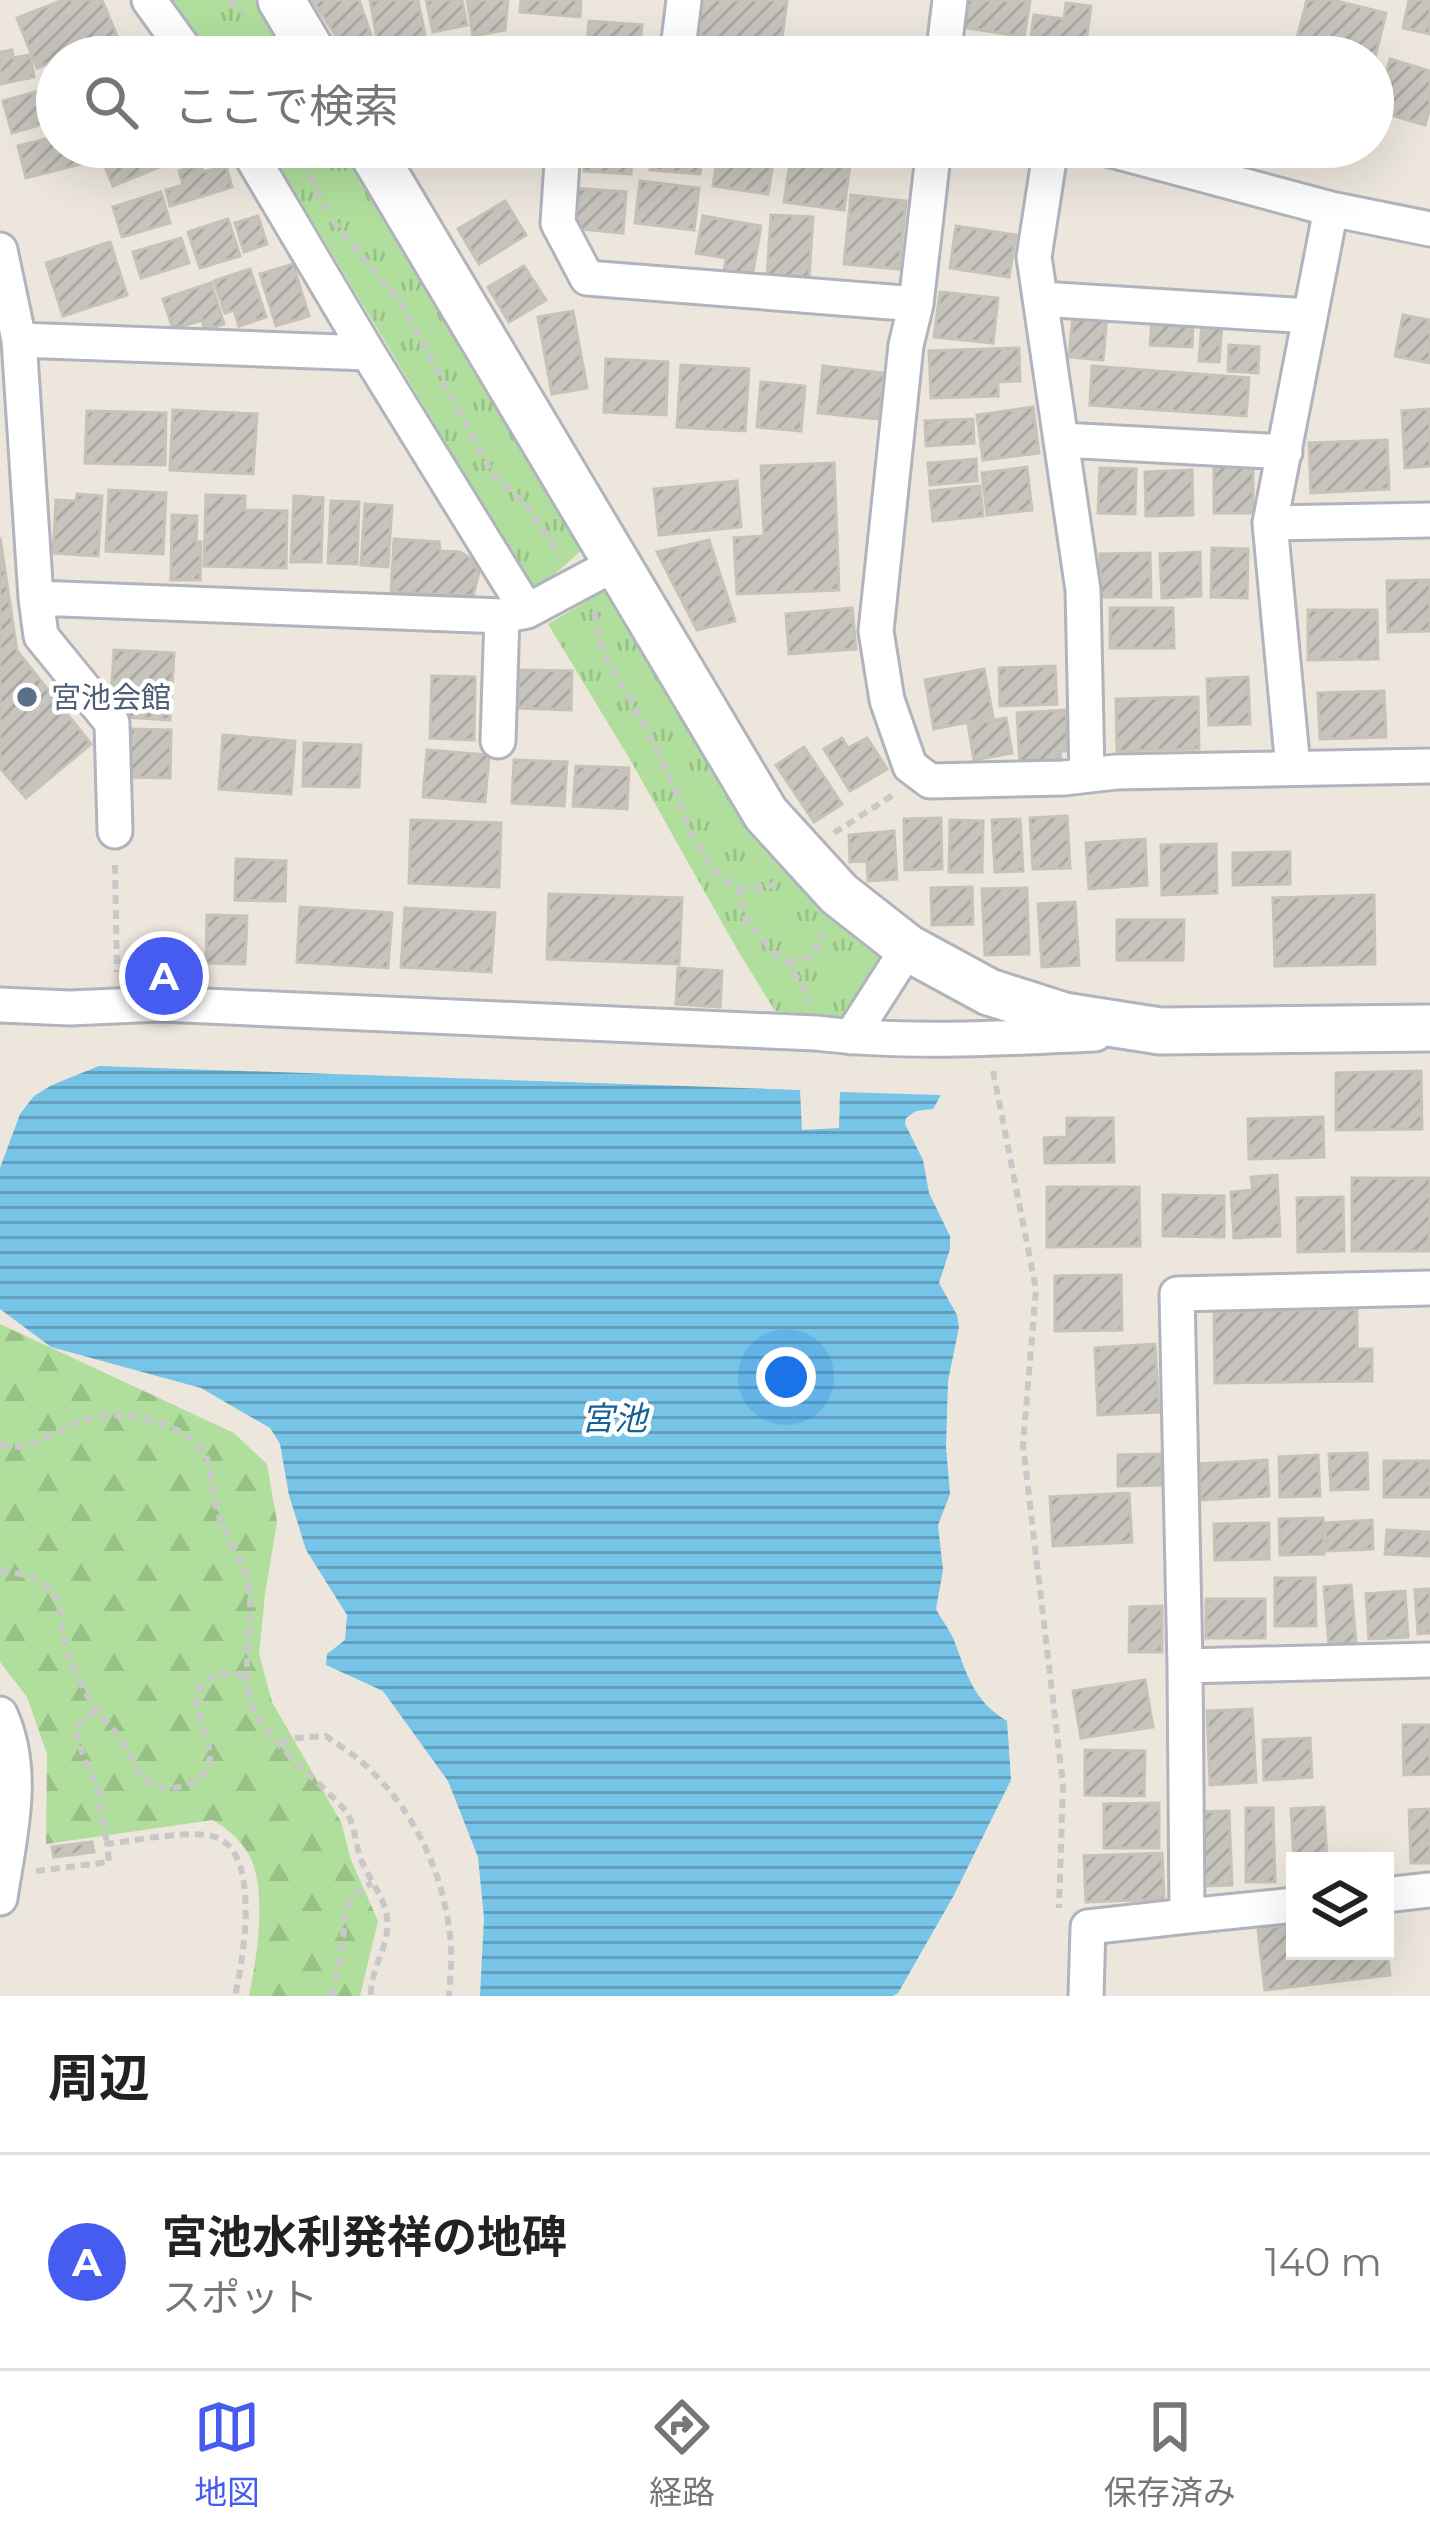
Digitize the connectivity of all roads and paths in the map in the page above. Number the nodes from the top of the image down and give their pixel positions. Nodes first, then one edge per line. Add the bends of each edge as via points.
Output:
1 (149, 0) edge
2 (281, 0) edge
3 (684, 0) edge
4 (950, 0) edge
5 (175, 36) edge
6 (302, 36) edge
7 (680, 36) edge
8 (946, 36) edge
9 (258, 168) edge
10 (381, 168) edge
11 (562, 168) edge
12 (932, 168) edge
13 (1049, 168) edge
14 (1178, 168) edge
15 (1331, 209) junction
16 (1430, 229) edge
17 (0, 250) edge
18 (1041, 299) junction
19 (916, 304) junction
20 (1310, 316) junction
21 (19, 340) junction
22 (368, 353) junction
23 (1062, 440) junction
24 (1285, 452) junction
25 (1430, 520) edge
26 (1270, 523) junction
27 (615, 564) junction
28 (36, 598) junction
29 (515, 614) junction
30 (498, 741) dead end
31 (1430, 766) edge
32 (1293, 768) junction
33 (1087, 776) junction
34 (905, 788) dead end
35 (115, 831) joint
36 (820, 842) dead end
37 (779, 884) dead end
38 (739, 890) dead end
39 (816, 917) dead end
40 (908, 948) junction
41 (788, 962) dead end
42 (989, 992) junction
43 (0, 1005) edge
44 (118, 1006) junction
45 (1430, 1028) edge
46 (1160, 1031) junction
47 (851, 1037) junction
48 (962, 1040) junction
49 (991, 1061) dead end
50 (1430, 1288) edge
51 (0, 1444) edge
52 (0, 1571) edge
53 (1430, 1660) edge
54 (1185, 1666) junction
55 (245, 1675) junction
56 (95, 1710) junction
57 (0, 1714) edge
58 (281, 1744) junction
59 (107, 1844) junction
60 (26, 1873) dead end
61 (372, 1882) junction
62 (1430, 1890) edge
63 (1394, 1894) edge
64 (0, 1898) edge
65 (1286, 1906) edge
66 (1059, 1909) dead end
67 (1186, 1916) junction
68 (236, 1996) edge
69 (332, 1996) edge
70 (371, 1996) edge
71 (448, 1996) edge
72 (1086, 1996) edge

1 - 5 street
2 - 6 street
3 - 7 street
4 - 8 street
9 - 22 street
10 - 27 street
11 - 19 street via 558,223 587,278
12 - 19 street
13 - 18 street via 1034,257
14 - 15 street
15 - 16 street
15 - 20 street
17 - 21 street
18 - 20 street
18 - 23 street
19 - 33 street via 876,631 887,700 910,766 930,781
20 - 24 street
21 - 22 street
21 - 28 street
22 - 29 street
23 - 24 street
23 - 33 street via 1083,590
24 - 26 street
25 - 26 street
26 - 32 street
27 - 29 street
27 - 40 street via 766,814 839,894
28 - 29 street
28 - 35 street via 41,636 112,723
29 - 30 street
31 - 32 street
32 - 33 street
34 - 36 path
35 - 44 path
37 - 38 path
39 - 41 path via 823,939 808,958
40 - 42 street
40 - 47 street
42 - 46 street via 1064,1016
42 - 48 street via 987,1019
43 - 44 street
44 - 47 street
45 - 46 street
46 - 48 street
47 - 48 street
49 - 66 path via 1036,1289 1023,1445 1063,1785
50 - 54 street via 1177,1294
51 - 55 path via 21,1447 112,1415 148,1419 200,1445 250,1594
52 - 56 path via 48,1586
53 - 54 street
54 - 67 street
55 - 56 path via 202,1684 196,1696 211,1765 187,1785 156,1786 143,1777
55 - 58 path via 263,1728
56 - 59 path via 76,1727
57 - 64 street via 15,1766
58 - 61 path via 349,1816
58 - 71 path via 326,1736 398,1801 431,1859 445,1906
59 - 60 path via 109,1862
59 - 68 path via 192,1835 219,1838 238,1855 245,1897
61 - 69 path via 346,1909
61 - 70 path via 388,1934
62 - 63 street
65 - 67 street
67 - 72 street via 1088,1927

